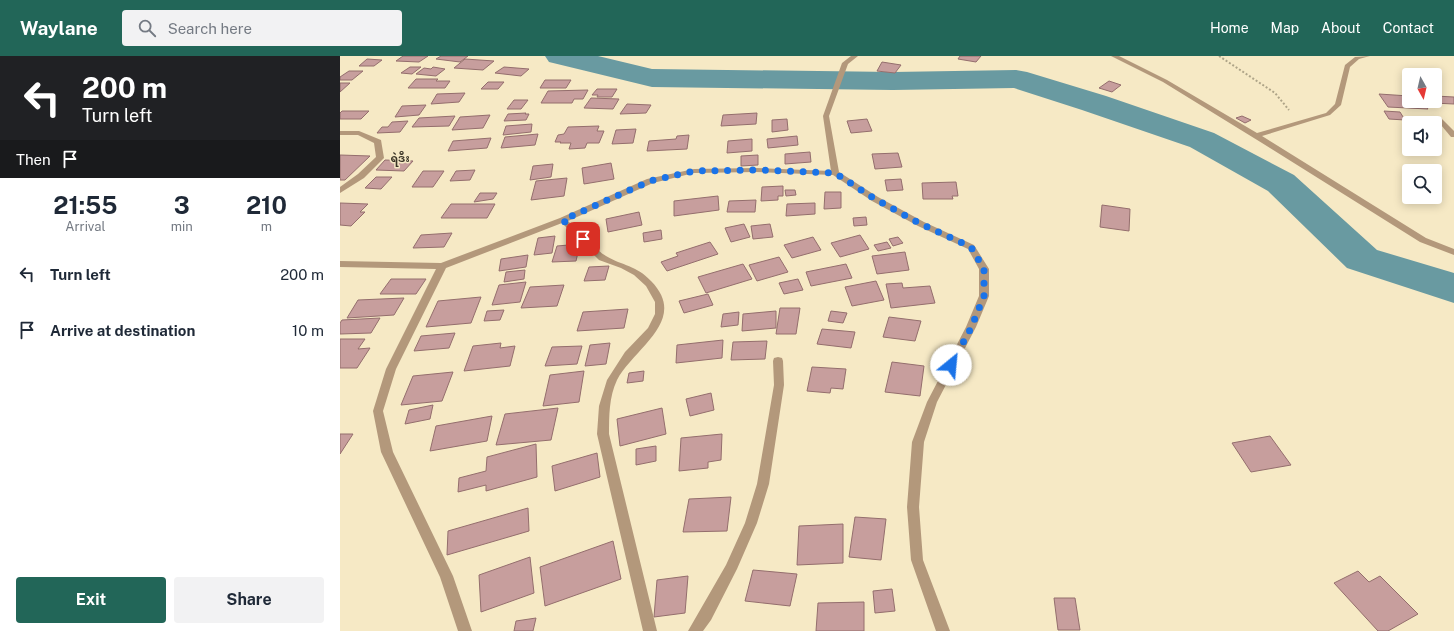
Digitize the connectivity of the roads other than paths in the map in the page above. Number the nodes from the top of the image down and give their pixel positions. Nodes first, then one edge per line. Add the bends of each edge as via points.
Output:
1 (855, 56) edge
2 (1114, 56) edge
3 (1367, 56) edge
4 (1442, 122) edge
5 (340, 133) edge
6 (1454, 135) edge
7 (1256, 136) junction
8 (835, 173) junction
9 (340, 191) edge
10 (563, 220) junction
11 (1454, 252) edge
12 (340, 264) edge
13 (442, 266) junction
14 (778, 361) dead end
15 (465, 631) edge
16 (650, 631) edge
17 (695, 631) edge
18 (943, 631) edge

1 - 8 street via 845,63 826,116
2 - 7 street via 1165,81
3 - 7 street via 1357,58 1347,66 1338,105 1328,114
4 - 6 street
5 - 9 street via 359,133 378,142 380,158
7 - 11 street via 1423,240
8 - 10 street via 694,171 650,181
8 - 18 street via 875,199 971,247 984,269 984,296 971,328 932,402 918,442 913,508 917,560
10 - 13 street
10 - 16 street via 602,258 637,273 649,284 660,302 660,314 652,330 629,355 612,380 604,406 603,434
12 - 13 street
13 - 15 street via 391,369 378,411 387,452 446,576
14 - 17 street via 779,384 763,484 751,523 730,569

